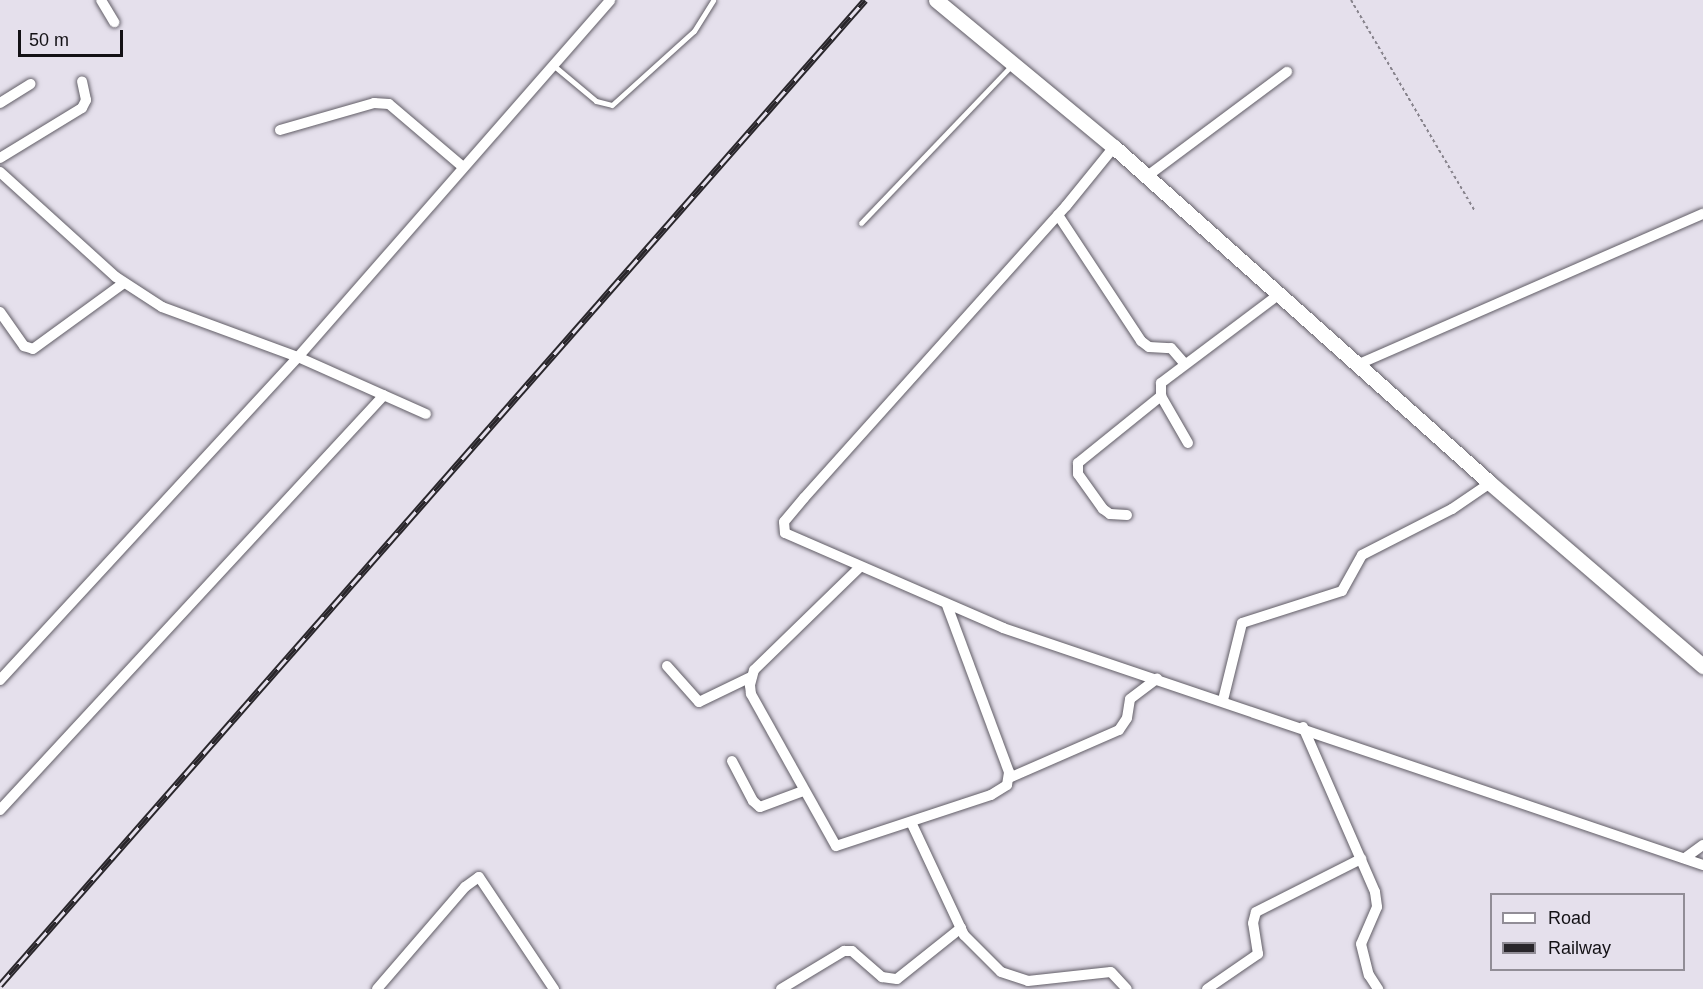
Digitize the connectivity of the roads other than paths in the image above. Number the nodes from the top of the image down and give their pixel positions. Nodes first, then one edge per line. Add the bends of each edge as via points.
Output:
1 (101, 0) edge
2 (610, 0) edge
3 (713, 0) edge
4 (936, 0) edge
5 (114, 22) dead end
6 (1013, 64) junction
7 (553, 65) junction
8 (1287, 72) dead end
9 (82, 81) dead end
10 (30, 84) dead end
11 (0, 104) edge
12 (280, 130) dead end
13 (1114, 147) junction
14 (0, 158) edge
15 (463, 167) junction
16 (0, 172) edge
17 (1146, 177) junction
18 (1703, 214) edge
19 (1058, 215) junction
20 (861, 223) dead end
21 (124, 283) junction
22 (1278, 295) junction
23 (0, 312) edge
24 (298, 357) junction
25 (1185, 364) junction
26 (1359, 364) junction
27 (384, 395) junction
28 (1161, 396) junction
29 (426, 414) dead end
30 (1188, 443) dead end
31 (1490, 483) junction
32 (1127, 514) dead end
33 (859, 568) junction
34 (947, 605) junction
35 (667, 666) dead end
36 (1703, 666) edge
37 (751, 677) junction
38 (1157, 679) junction
39 (0, 680) edge
40 (1223, 700) junction
41 (1303, 727) junction
42 (732, 761) dead end
43 (1010, 778) junction
44 (803, 791) junction
45 (0, 810) edge
46 (911, 822) junction
47 (1703, 845) edge
48 (1685, 858) junction
49 (1361, 859) junction
50 (1703, 865) edge
51 (961, 928) junction
52 (377, 989) edge
53 (554, 989) edge
54 (781, 989) edge
55 (1127, 989) edge
56 (1208, 989) edge
57 (1378, 989) edge

1 - 5 street
2 - 7 street
3 - 7 lane via 694,31 612,105 596,101
4 - 6 main road
6 - 13 main road
6 - 20 lane
7 - 15 street
8 - 17 street
9 - 14 street via 86,100 82,108
10 - 11 street
12 - 15 street via 374,103 389,104
13 - 17 main road
13 - 19 street
15 - 24 street
16 - 21 street
17 - 22 main road
18 - 26 street
19 - 25 street via 1141,341 1149,347 1171,348
19 - 33 street via 784,522 788,537
21 - 23 street via 33,349 24,346
21 - 24 street via 183,316
22 - 25 street
22 - 26 main road
24 - 27 street
24 - 39 street
25 - 28 street via 1161,383
26 - 31 main road
27 - 29 street
27 - 45 street
28 - 30 street
28 - 32 street via 1078,463 1078,474 1103,509 1110,514
31 - 36 main road
31 - 40 street via 1452,509 1367,552 1342,591 1242,623
33 - 34 street
33 - 37 street
34 - 38 street via 1013,632
34 - 43 street
35 - 37 street via 699,702
37 - 44 street via 752,694
38 - 40 street
38 - 43 street via 1130,699 1127,718 1119,730
40 - 41 street
41 - 48 street
41 - 49 street
42 - 44 street via 760,807
43 - 46 street via 1000,791
44 - 46 street via 836,846
46 - 51 street
47 - 48 street
48 - 50 street
49 - 56 street via 1256,912 1253,923 1258,954
49 - 57 street via 1377,903 1362,936 1361,950
51 - 54 street via 897,979 882,977 852,951 844,951
51 - 55 street via 971,945 1010,977 1041,981 1104,971 1117,975
52 - 53 street via 465,887 479,877

